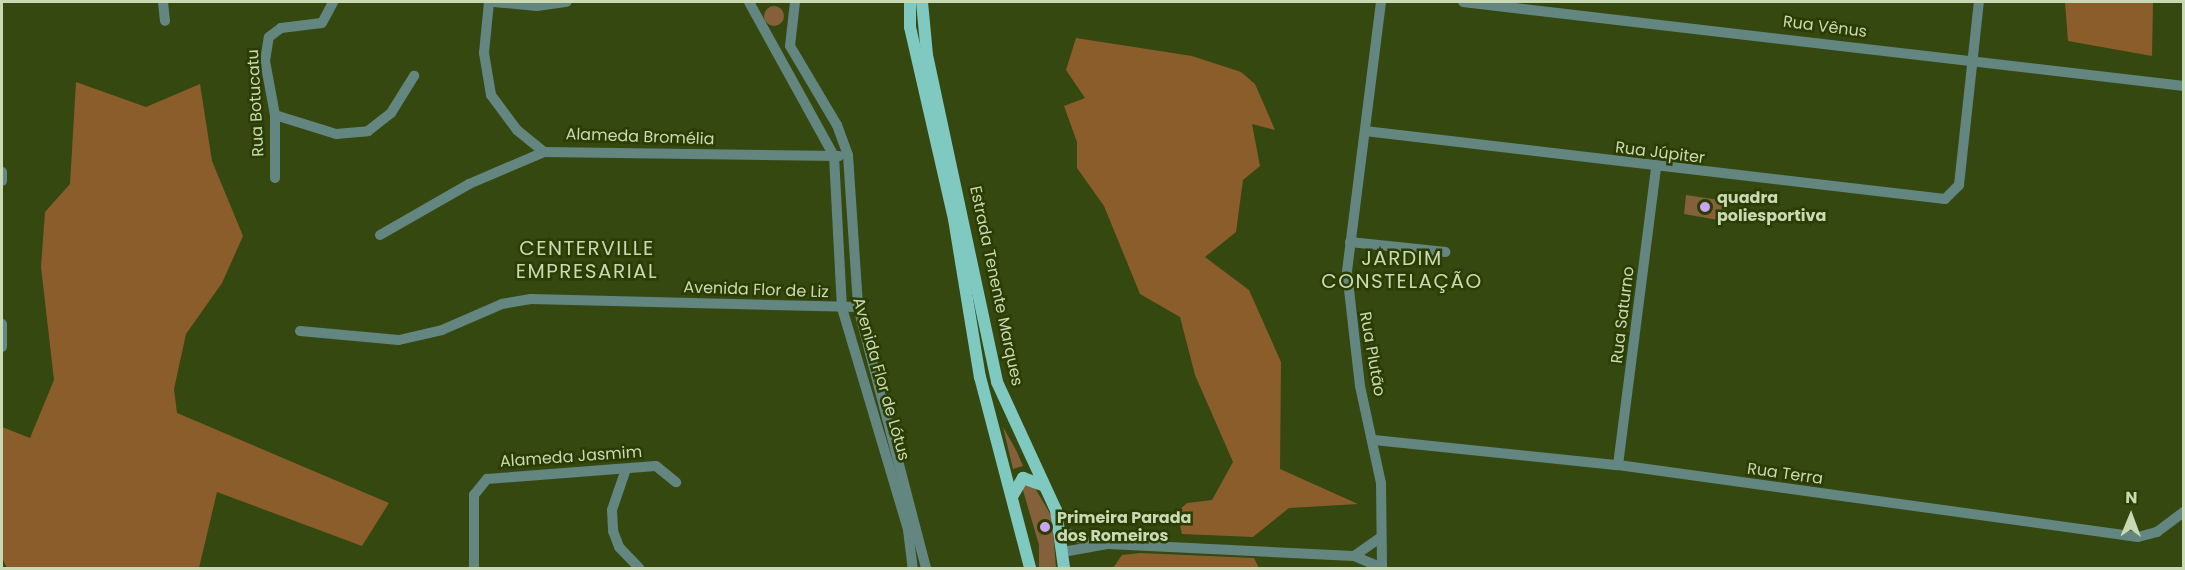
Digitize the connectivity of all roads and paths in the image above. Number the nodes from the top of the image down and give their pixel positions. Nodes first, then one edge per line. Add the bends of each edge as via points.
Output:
1 (163, 2) edge
2 (333, 2) edge
3 (489, 2) edge
4 (494, 2) edge
5 (567, 2) edge
6 (748, 2) edge
7 (795, 2) edge
8 (910, 2) edge
9 (922, 2) edge
10 (1381, 2) edge
11 (1463, 2) edge
12 (1979, 2) edge
13 (1557, 6) edge
14 (165, 21) dead end
15 (1971, 60) junction
16 (414, 76) dead end
17 (2184, 86) edge
18 (275, 115) junction
19 (1365, 131) junction
20 (544, 152) junction
21 (848, 155) junction
22 (834, 156) junction
23 (1656, 168) junction
24 (2, 172) edge
25 (275, 178) dead end
26 (2, 181) edge
27 (380, 235) dead end
28 (1350, 242) junction
29 (1445, 252) dead end
30 (858, 307) junction
31 (842, 308) junction
32 (2, 324) edge
33 (300, 331) dead end
34 (2, 347) edge
35 (1374, 440) junction
36 (1618, 465) junction
37 (626, 469) junction
38 (676, 482) dead end
39 (1045, 488) junction
40 (1012, 497) junction
41 (2184, 512) edge
42 (1061, 531) junction
43 (1381, 537) junction
44 (1108, 544) junction
45 (1063, 552) junction
46 (1354, 556) junction
47 (474, 568) edge
48 (639, 568) edge
49 (913, 568) edge
50 (926, 568) edge
51 (1028, 568) edge
52 (1064, 568) edge
53 (1382, 568) edge

1 - 14 street
2 - 18 street, Rua Botucatu via 322,23 281,27 268,37 265,61
3 - 20 street via 484,53 491,95 517,130
4 - 5 street via 537,6
6 - 22 street, Avenida Flor de Lótus
7 - 21 street, Avenida Flor de Lótus via 790,46 837,125
8 - 40 main road, Estrada Tenente Marques via 915,58 951,208 980,377
9 - 39 main road, Estrada Tenente Marques via 927,56 997,382
10 - 19 street, Rua Plutão
11 - 13 street, Rua Vênus
12 - 15 street
13 - 15 street, Rua Vênus
15 - 17 street, Rua Vênus
15 - 23 street, Rua Júpiter via 1959,185 1952,197 1919,199
16 - 18 street via 391,113 368,132 336,135
18 - 25 street, Rua Botucatu
19 - 23 street, Rua Júpiter
19 - 28 street, Rua Plutão
20 - 22 street, Alameda Bromélia
20 - 27 street, Alameda Bromélia via 469,184
21 - 22 street, Alameda Bromélia
21 - 30 street, Avenida Flor de Lótus
22 - 31 street, Avenida Flor de Lótus
23 - 36 street, Rua Saturno
24 - 26 street
28 - 29 street
28 - 35 street, Rua Plutão via 1347,297
30 - 31 street, Avenida Flor de Liz
30 - 50 street, Avenida Flor de Lótus
31 - 33 street, Avenida Flor de Liz via 531,299 502,303 442,330 399,340 354,340
31 - 49 street, Avenida Flor de Lótus via 908,530
32 - 34 street
35 - 36 street, Rua Terra
35 - 43 street, Rua Plutão
36 - 41 street, Rua Terra via 2138,537 2157,532
37 - 38 street, Alameda Jasmim via 656,466
37 - 47 street, Alameda Jasmim via 497,476 480,483 473,505
37 - 48 street via 612,510 614,531 619,547
39 - 40 main road via 1023,478
39 - 42 main road, Estrada Tenente Marques
40 - 51 main road, Estrada Tenente Marques
42 - 44 street via 1071,538
42 - 45 main road, Estrada Tenente Marques
43 - 46 street
43 - 53 street, Rua Plutão
44 - 45 street
44 - 46 street
45 - 52 main road, Estrada Tenente Marques
46 - 53 street

